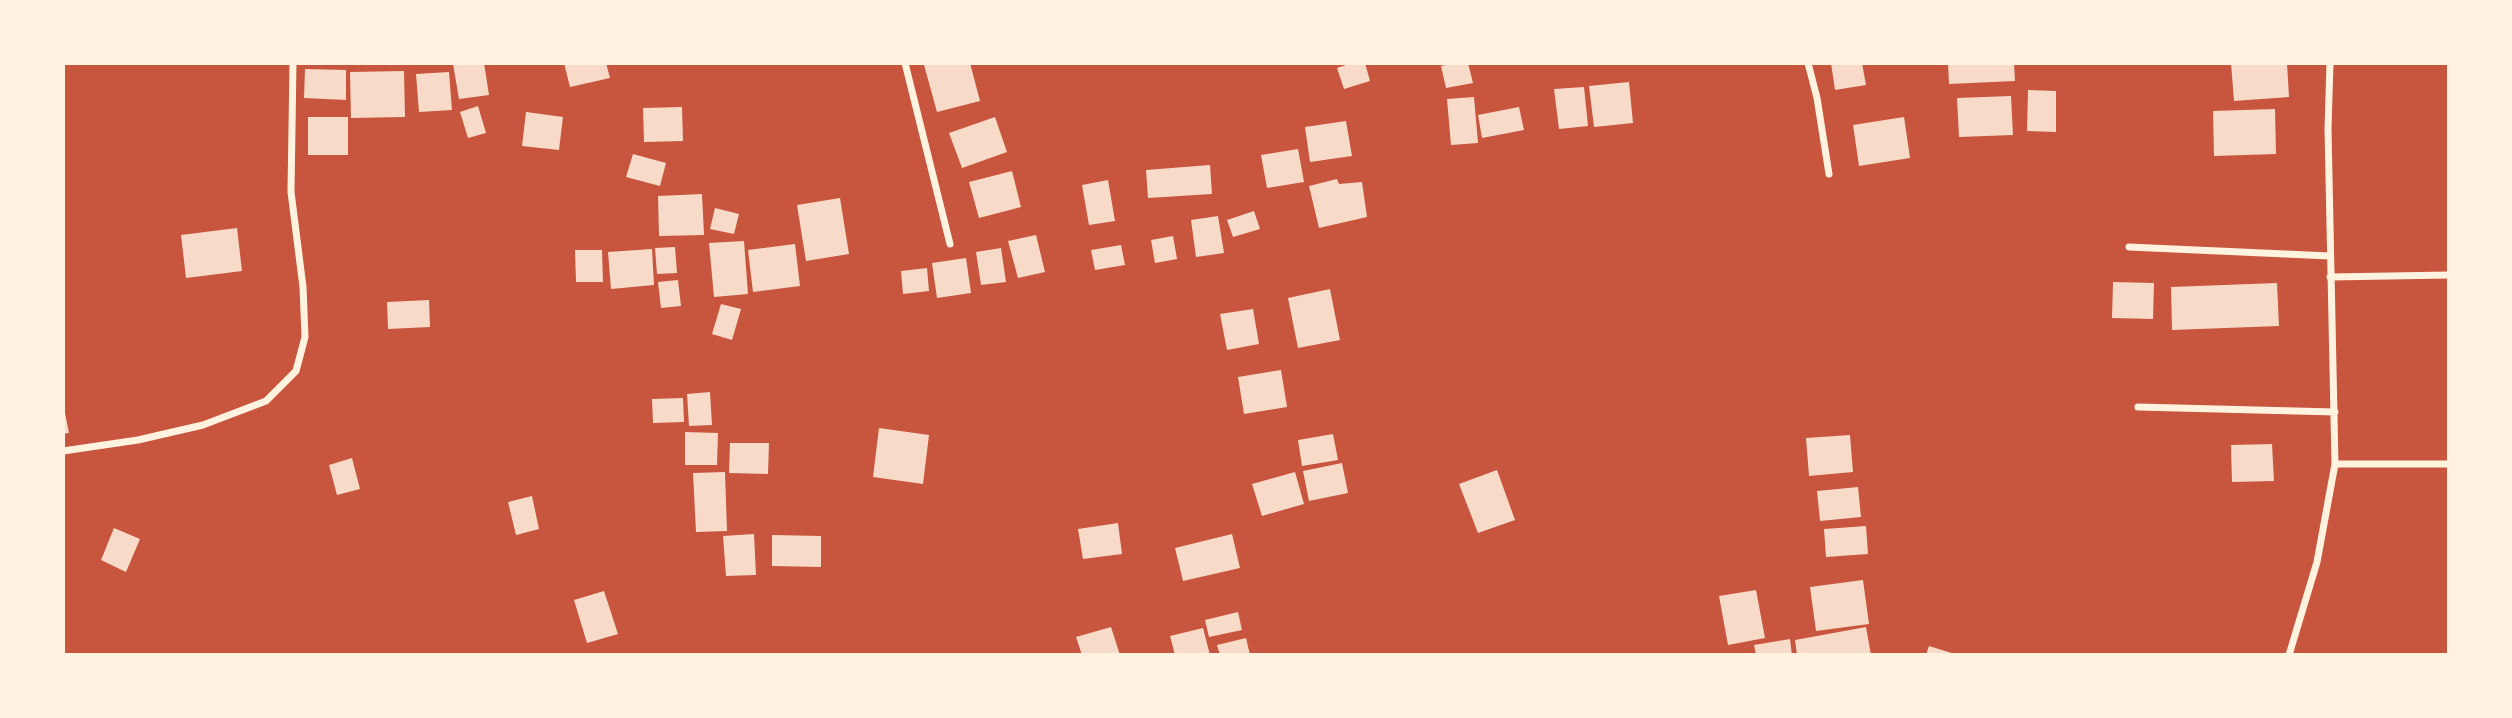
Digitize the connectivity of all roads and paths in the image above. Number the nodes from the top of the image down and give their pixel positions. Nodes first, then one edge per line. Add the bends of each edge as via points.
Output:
1 (293, 63) edge
2 (905, 63) edge
3 (1808, 63) edge
4 (2330, 63) edge
5 (1829, 174) dead end
6 (950, 244) dead end
7 (2129, 247) dead end
8 (2330, 256) junction
9 (2449, 275) edge
10 (2330, 276) junction
11 (2138, 407) dead end
12 (2335, 412) junction
13 (63, 451) edge
14 (2335, 464) junction
15 (2449, 464) edge
16 (2289, 655) edge

1 - 13 street via 291,192 305,337 296,371 266,401 202,425
2 - 6 street
3 - 5 street
4 - 8 street
7 - 8 street
8 - 10 street
9 - 10 street
10 - 12 street
11 - 12 street
12 - 14 street
14 - 15 street
14 - 16 street via 2317,562

